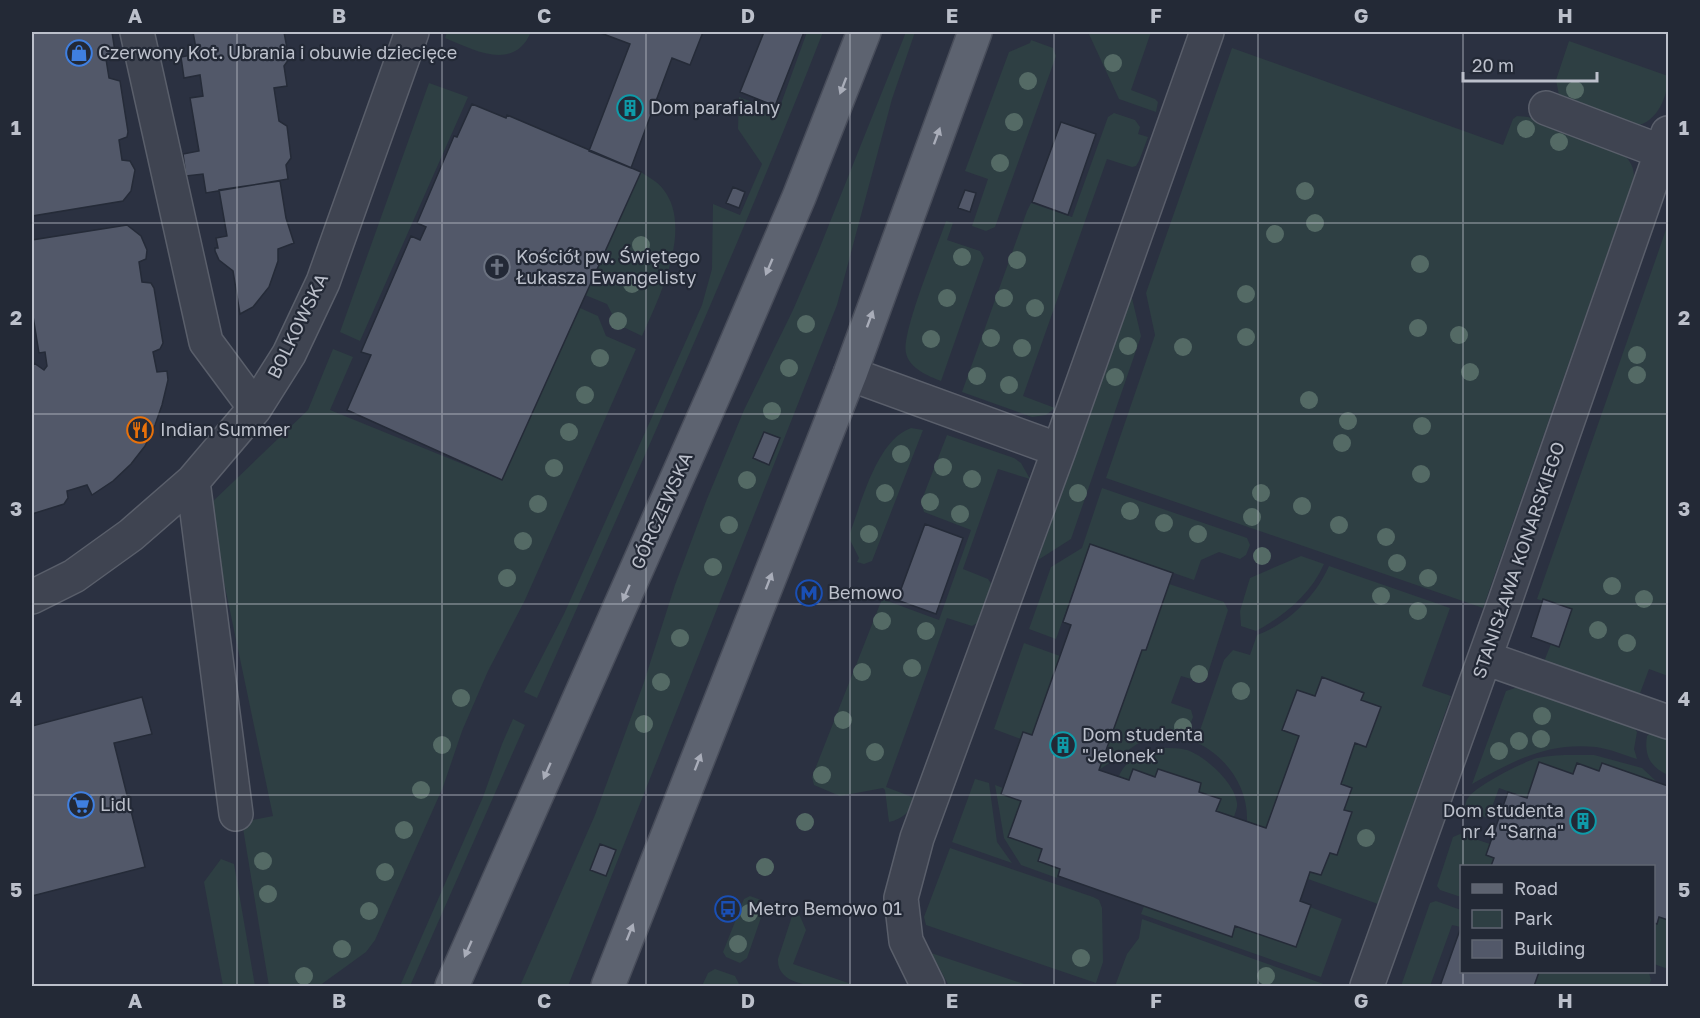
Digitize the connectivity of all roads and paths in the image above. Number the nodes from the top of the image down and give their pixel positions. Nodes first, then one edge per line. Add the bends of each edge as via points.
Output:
1 (137, 32) edge
2 (412, 32) edge
3 (864, 32) edge
4 (975, 32) edge
5 (1207, 32) edge
6 (1546, 108) dead end
7 (1665, 142) edge
8 (850, 374) junction
9 (255, 408) junction
10 (1059, 450) junction
11 (193, 481) junction
12 (32, 597) edge
13 (1485, 658) junction
14 (1668, 722) edge
15 (236, 814) dead end
16 (452, 987) edge
17 (608, 987) edge
18 (928, 987) edge
19 (1367, 987) edge

1 - 9 street via 206,342
2 - 9 street, BOLKOWSKA via 323,282 289,354
3 -> 16 main road, GÓRCZEWSKA via 742,329
8 -> 4 main road
5 - 10 street
6 - 7 street
7 - 13 street, STANISŁAWA KONARSKIEGO
8 - 10 street
17 -> 8 main road
9 - 11 street, BOLKOWSKA
10 - 18 street via 917,838 901,898 906,941
11 - 12 street, BOLKOWSKA via 132,536 74,576
11 - 15 street
13 - 14 street
13 - 19 street, STANISŁAWA KONARSKIEGO

